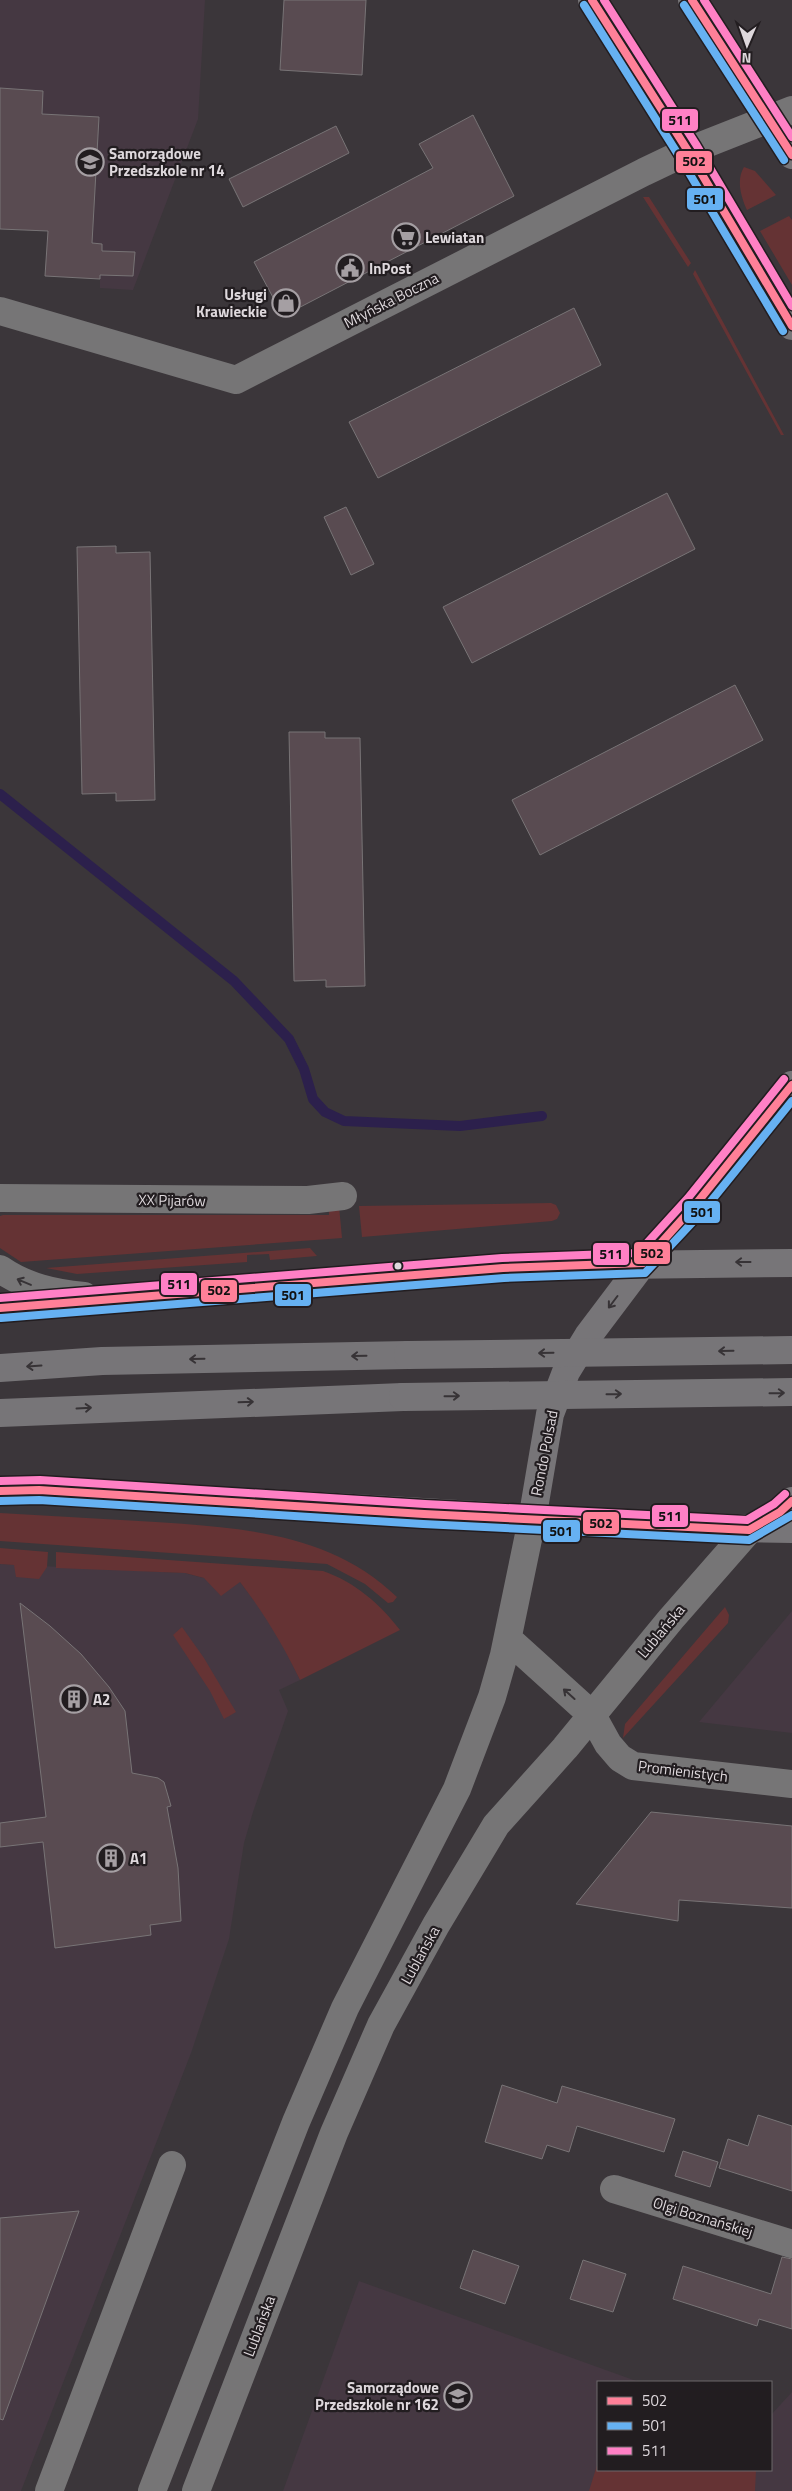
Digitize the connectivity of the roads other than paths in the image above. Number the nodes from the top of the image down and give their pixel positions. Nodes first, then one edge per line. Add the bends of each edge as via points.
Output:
1 (592, 0) edge
2 (692, 0) edge
3 (780, 115) edge
4 (688, 151) junction
5 (792, 155) edge
6 (0, 311) edge
7 (792, 326) edge
8 (792, 1085) edge
9 (343, 1196) dead end
10 (0, 1198) edge
11 (643, 1263) junction
12 (792, 1263) edge
13 (0, 1269) edge
14 (123, 1299) junction
15 (0, 1308) edge
16 (792, 1350) edge
17 (0, 1368) edge
18 (792, 1392) edge
19 (0, 1413) edge
20 (0, 1491) edge
21 (792, 1501) edge
22 (532, 1520) junction
23 (792, 1529) edge
24 (749, 1530) junction
25 (508, 1639) junction
26 (592, 1715) junction
27 (792, 1784) edge
28 (172, 2165) dead end
29 (614, 2189) dead end
30 (792, 2244) edge
31 (49, 2491) edge
32 (152, 2491) edge
33 (196, 2491) edge

1 - 4 main road
2 - 3 main road
3 - 4 street, Młyńska Boczna
3 - 5 main road
4 - 6 street, Młyńska Boczna via 538,224 236,380
4 - 7 main road
8 - 11 main road, Rondo Polsad via 696,1204
9 - 10 street, XX Pijarów via 308,1200
12 -> 11 main road
11 - 14 main road via 511,1267
11 -> 22 main road, Rondo Polsad via 588,1336 566,1372 550,1414
14 -> 13 street via 50,1291 27,1284
14 - 15 main road
16 -> 17 main road, bridge via 102,1361
19 -> 18 main road, bridge via 403,1397
20 - 22 main road via 39,1490
21 - 24 main road
22 - 24 main road
22 - 25 street
23 - 24 main road
24 - 26 street, Lublańska
26 -> 25 street, Promienistych
25 - 32 street via 492,1697 457,1790 345,2008 296,2122
26 - 27 street, Promienistych via 608,1744 620,1758 633,1766
26 - 33 street, Lublańska via 496,1826 381,2025 334,2133
28 - 31 street
29 - 30 street, Olgi Boznańskiej

